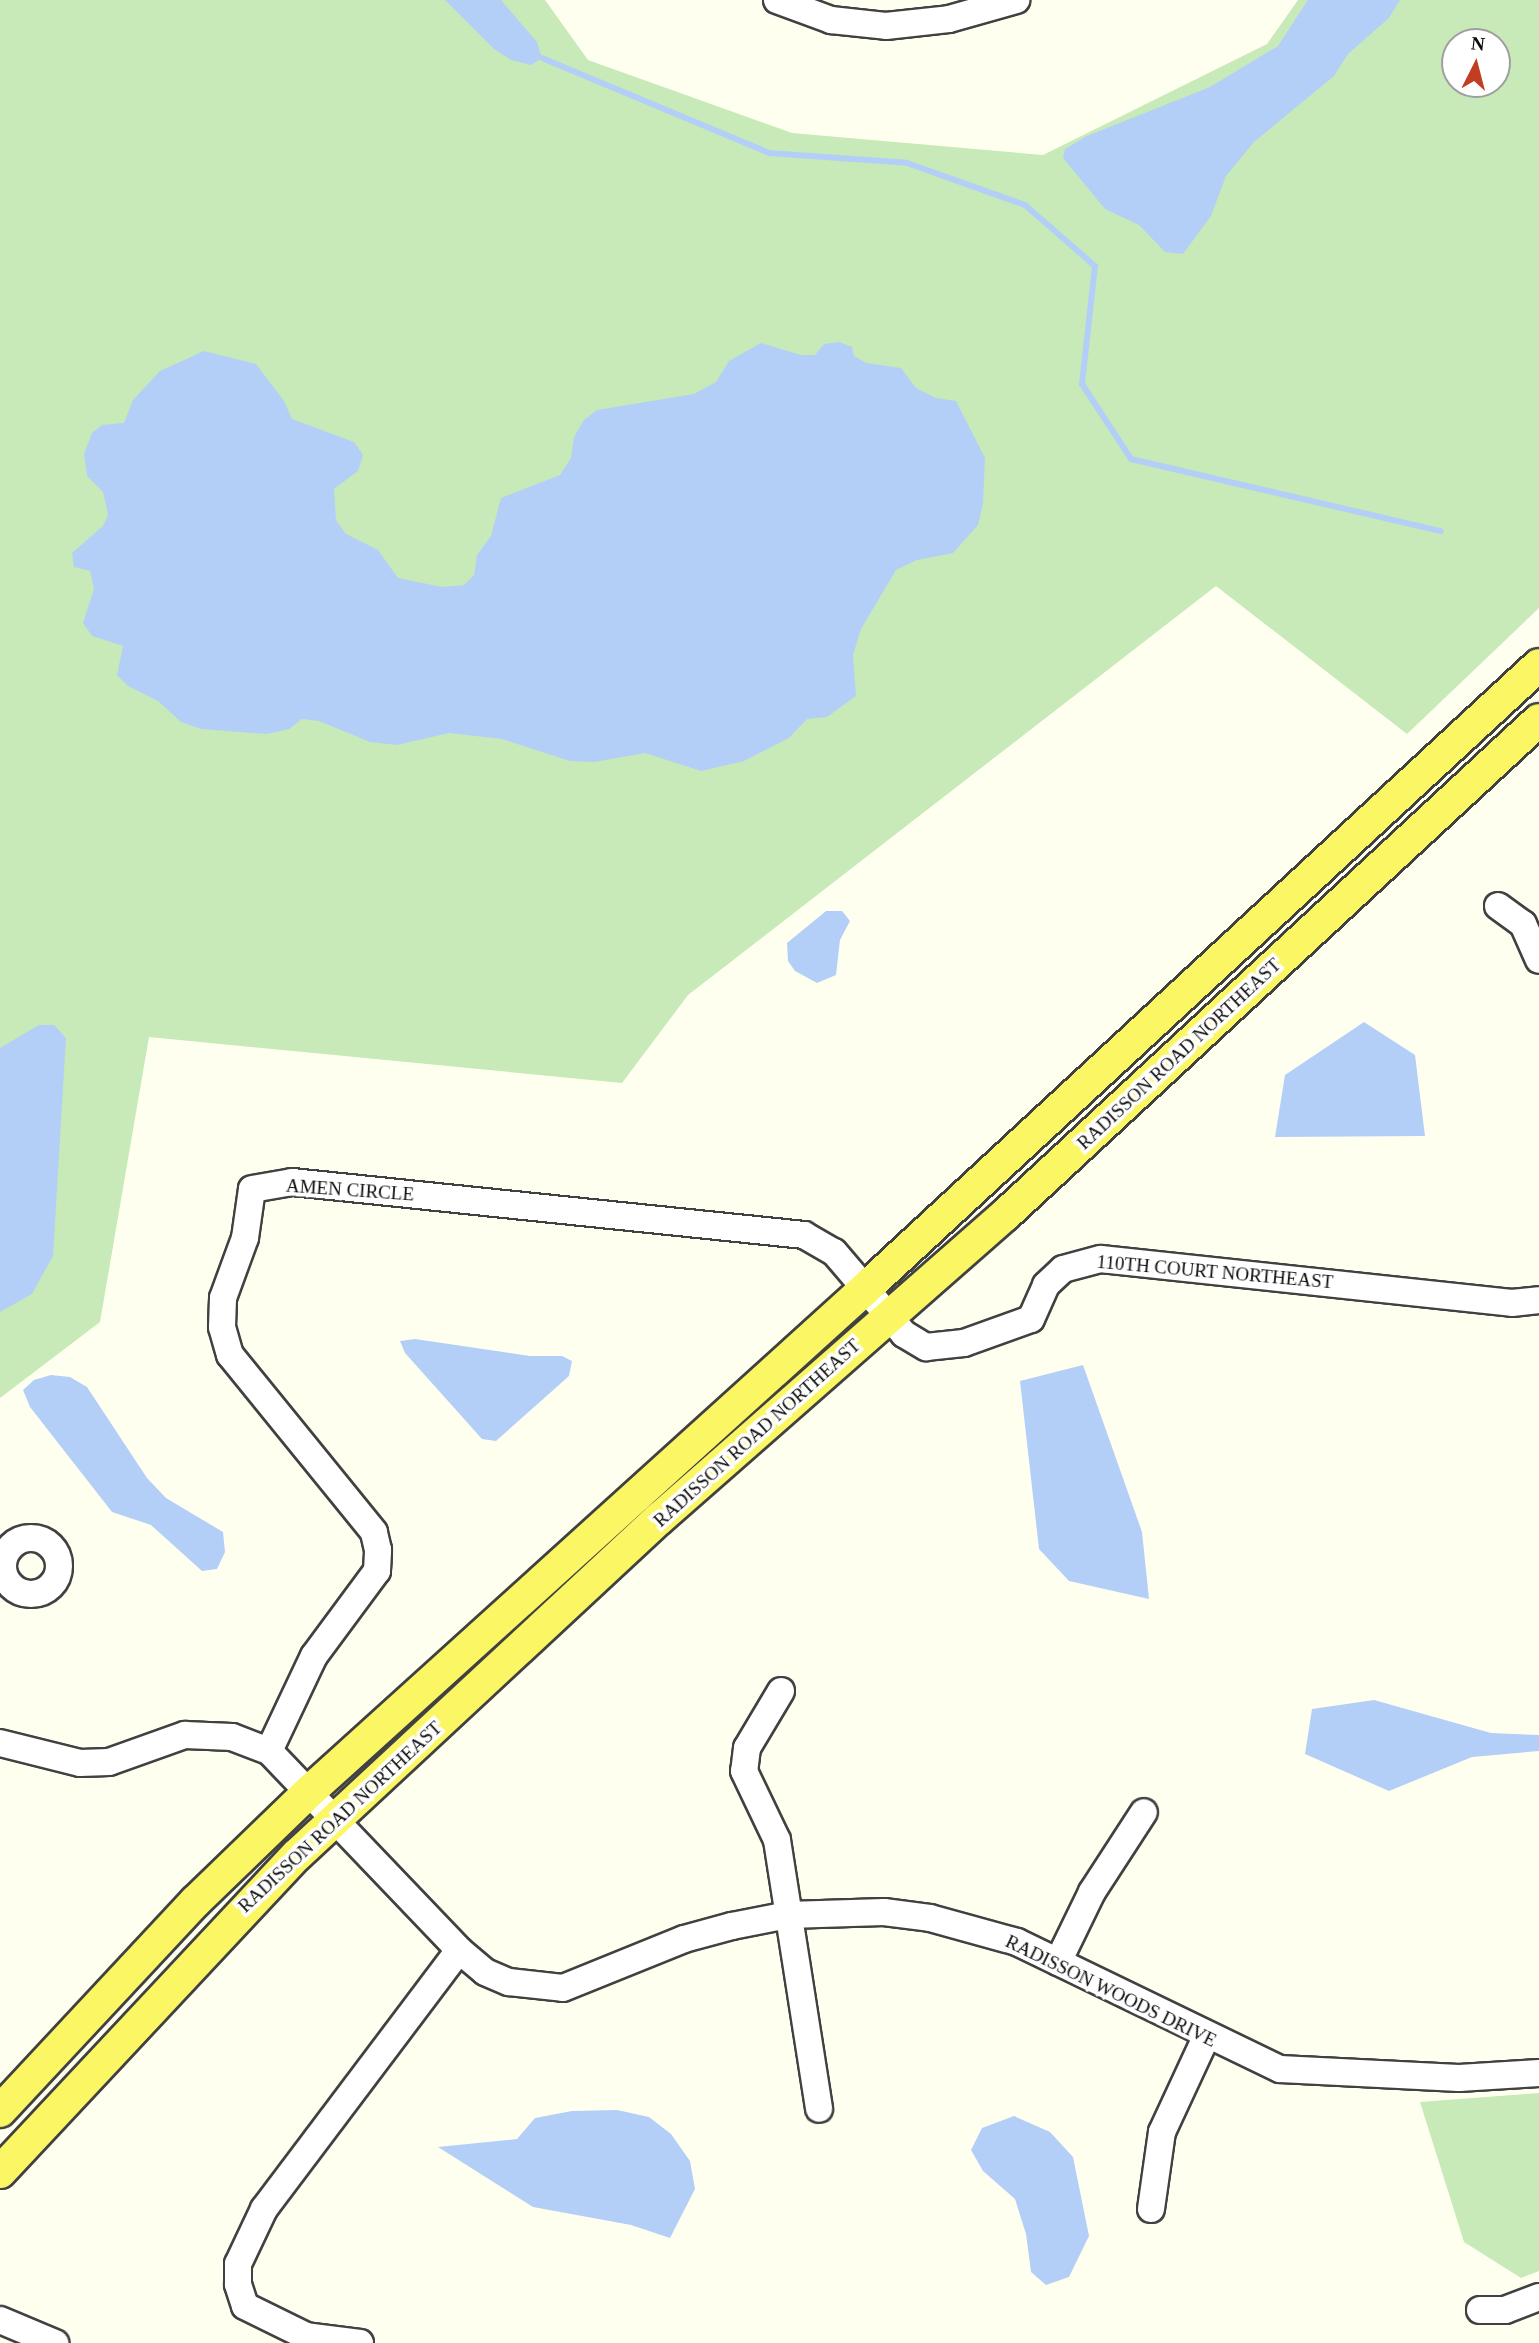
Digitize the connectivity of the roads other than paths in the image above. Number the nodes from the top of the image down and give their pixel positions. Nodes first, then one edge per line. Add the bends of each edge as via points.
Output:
1 (777, 0) edge
2 (1016, 0) edge
3 (1539, 665) edge
4 (1539, 720) edge
5 (1498, 906) dead end
6 (1539, 960) edge
7 (866, 1288) junction
8 (1539, 1300) edge
9 (888, 1316) junction
10 (781, 1691) dead end
11 (0, 1744) edge
12 (270, 1751) junction
13 (310, 1791) junction
14 (1144, 1812) dead end
15 (335, 1819) junction
16 (788, 1915) junction
17 (459, 1950) junction
18 (1058, 1962) junction
19 (1206, 2037) junction
20 (1539, 2073) edge
21 (819, 2109) dead end
22 (0, 2111) edge
23 (0, 2172) edge
24 (1151, 2208) dead end
25 (1539, 2297) edge
26 (1480, 2310) dead end
27 (0, 2320) edge
28 (55, 2343) edge
29 (360, 2343) edge

1 - 2 street via 831,20 886,26 949,19
3 - 7 main road, RADISSON ROAD NORTHEAST
4 - 9 main road, RADISSON ROAD NORTHEAST via 1005,1215
5 - 6 street via 1523,924
7 - 9 street, 110TH COURT NORTHEAST
7 - 12 street, AMEN CIRCLE via 818,1240 782,1231 292,1182 252,1189 245,1238 223,1298 222,1327 230,1355 374,1532 378,1550 377,1572 314,1656
7 - 13 main road, RADISSON ROAD NORTHEAST
8 - 9 street, 110TH COURT NORTHEAST via 1512,1303 1101,1259 1063,1269 1046,1285 1031,1319 964,1343 926,1347 904,1334
9 - 15 main road, RADISSON ROAD NORTHEAST via 660,1518
10 - 16 street via 747,1748 744,1771 777,1840
11 - 12 street via 80,1763 109,1762 185,1735 232,1737
12 - 13 street, RADISSON WOODS DRIVE
13 - 15 street, RADISSON WOODS DRIVE
13 - 22 main road, RADISSON ROAD NORTHEAST via 195,1902
14 - 18 street via 1092,1892
15 - 17 street, RADISSON WOODS DRIVE
15 - 23 main road, RADISSON ROAD NORTHEAST via 248,1903
16 - 17 street, RADISSON WOODS DRIVE via 684,1938 563,1988 509,1982 485,1972
16 - 18 street, RADISSON WOODS DRIVE via 884,1912 930,1918 1017,1942
16 - 21 street
17 - 29 street via 264,2208 238,2264 245,2306 306,2336
18 - 19 street, RADISSON WOODS DRIVE
19 - 20 street, RADISSON WOODS DRIVE via 1280,2069 1459,2078
19 - 24 street via 1162,2132
25 - 26 street via 1504,2310
27 - 28 street

